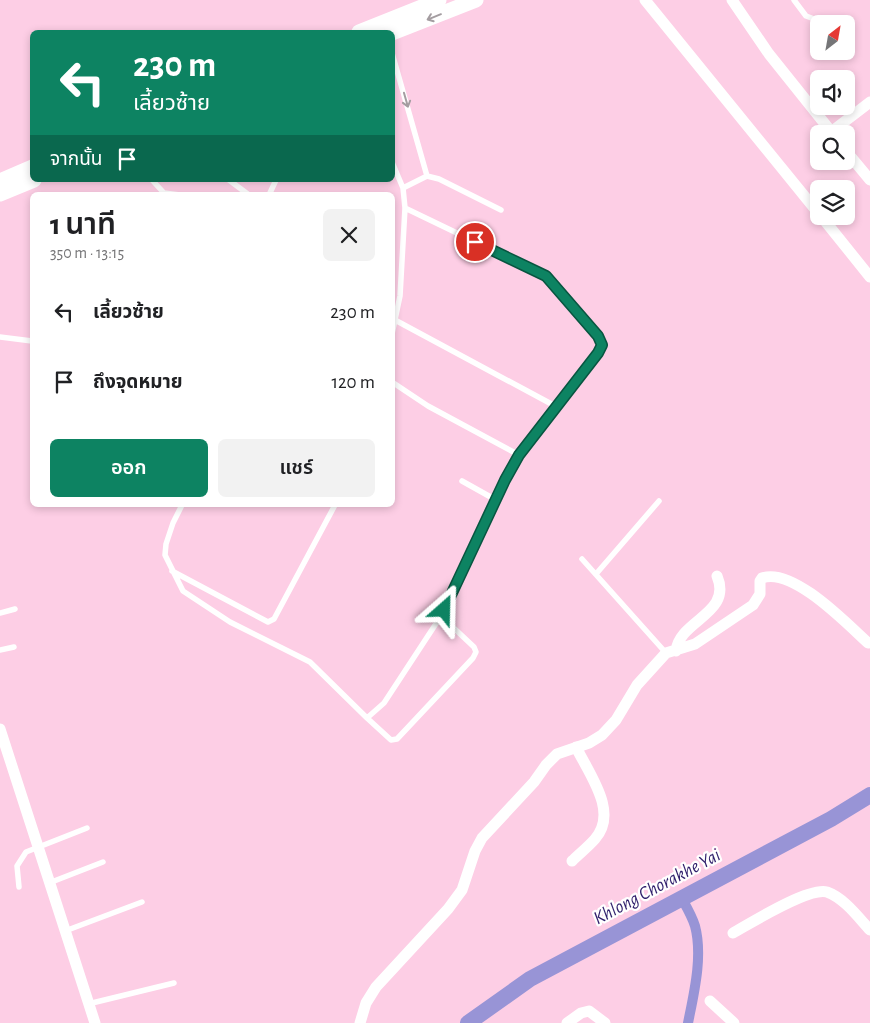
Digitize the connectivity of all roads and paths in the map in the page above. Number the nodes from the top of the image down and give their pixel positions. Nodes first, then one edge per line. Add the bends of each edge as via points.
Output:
1 (439, 0) edge
2 (476, 0) edge
3 (645, 0) edge
4 (732, 0) edge
5 (794, 0) edge
6 (810, 17) edge
7 (364, 30) edge
8 (395, 32) edge
9 (395, 63) edge
10 (870, 102) edge
11 (826, 125) edge
12 (842, 125) edge
13 (855, 162) edge
14 (30, 168) edge
15 (395, 169) edge
16 (428, 176) junction
17 (30, 180) edge
18 (870, 180) edge
19 (10, 181) edge
20 (154, 182) edge
21 (232, 182) edge
22 (403, 188) junction
23 (163, 192) edge
24 (245, 192) edge
25 (0, 194) edge
26 (810, 203) edge
27 (405, 208) junction
28 (501, 210) dead end
29 (828, 225) edge
30 (870, 277) edge
31 (395, 294) edge
32 (400, 296) junction
33 (396, 320) junction
34 (395, 324) edge
35 (0, 337) edge
36 (30, 341) edge
37 (395, 384) edge
38 (557, 407) junction
39 (519, 455) junction
40 (462, 481) dead end
41 (496, 500) junction
42 (659, 501) dead end
43 (181, 507) edge
44 (334, 507) edge
45 (582, 559) dead end
46 (171, 570) junction
47 (596, 574) junction
48 (717, 576) dead end
49 (15, 609) dead end
50 (0, 613) edge
51 (441, 616) junction
52 (868, 643) dead end
53 (14, 647) dead end
54 (0, 650) edge
55 (671, 652) junction
56 (367, 718) junction
57 (0, 729) edge
58 (576, 747) junction
59 (87, 828) dead end
60 (38, 847) junction
61 (572, 861) dead end
62 (103, 862) dead end
63 (49, 883) junction
64 (19, 887) dead end
65 (142, 902) dead end
66 (65, 930) junction
67 (870, 930) edge
68 (733, 933) dead end
69 (174, 983) dead end
70 (710, 1002) dead end
71 (88, 1004) junction
72 (95, 1023) edge
73 (360, 1023) edge
74 (567, 1023) edge
75 (605, 1023) edge
76 (734, 1023) edge

1 - 7 main road
2 -> 8 main road
3 - 26 street
4 - 11 street via 769,54
5 - 6 lane via 801,12
9 -> 16 lane
10 - 12 street
13 - 18 street
14 - 19 main road
15 - 22 lane
16 - 22 lane
16 - 28 lane
17 - 19 main road
19 - 25 main road
20 - 23 lane
21 - 24 lane
22 - 27 lane
27 - 32 lane
27 - 38 lane via 546,276 598,336 602,345 598,353
29 - 30 street
31 - 32 lane
32 - 33 lane
33 - 34 lane
33 - 38 lane
35 - 36 lane
37 - 39 lane via 428,406
38 - 39 lane
39 - 41 lane
40 - 41 lane
41 - 51 lane
42 - 47 lane
43 - 46 lane via 166,544 165,555
44 - 46 lane via 274,619 268,622
45 - 47 lane
46 - 56 lane via 183,591 230,622 310,662
47 - 55 lane
48 - 55 street via 720,583 718,599 680,637
49 - 50 lane
51 - 56 lane via 384,702
51 - 56 lane via 474,647 473,658 397,739 391,740 383,735
52 - 55 street via 814,595 790,582 768,576 760,581 760,594 753,605 695,644
53 - 54 lane
55 - 58 street via 637,685 616,720 602,735
57 - 60 street
58 - 61 street via 606,814 596,838
58 - 73 street via 557,754 482,838 462,890 376,987 366,1003
59 - 60 lane
60 - 63 street
60 - 64 lane via 20,858 17,866
62 - 63 lane
63 - 66 street
65 - 66 lane
66 - 71 street
67 - 68 street via 842,900 824,891 794,900
69 - 71 lane
70 - 76 street
71 - 72 street
74 - 75 street via 589,1011

